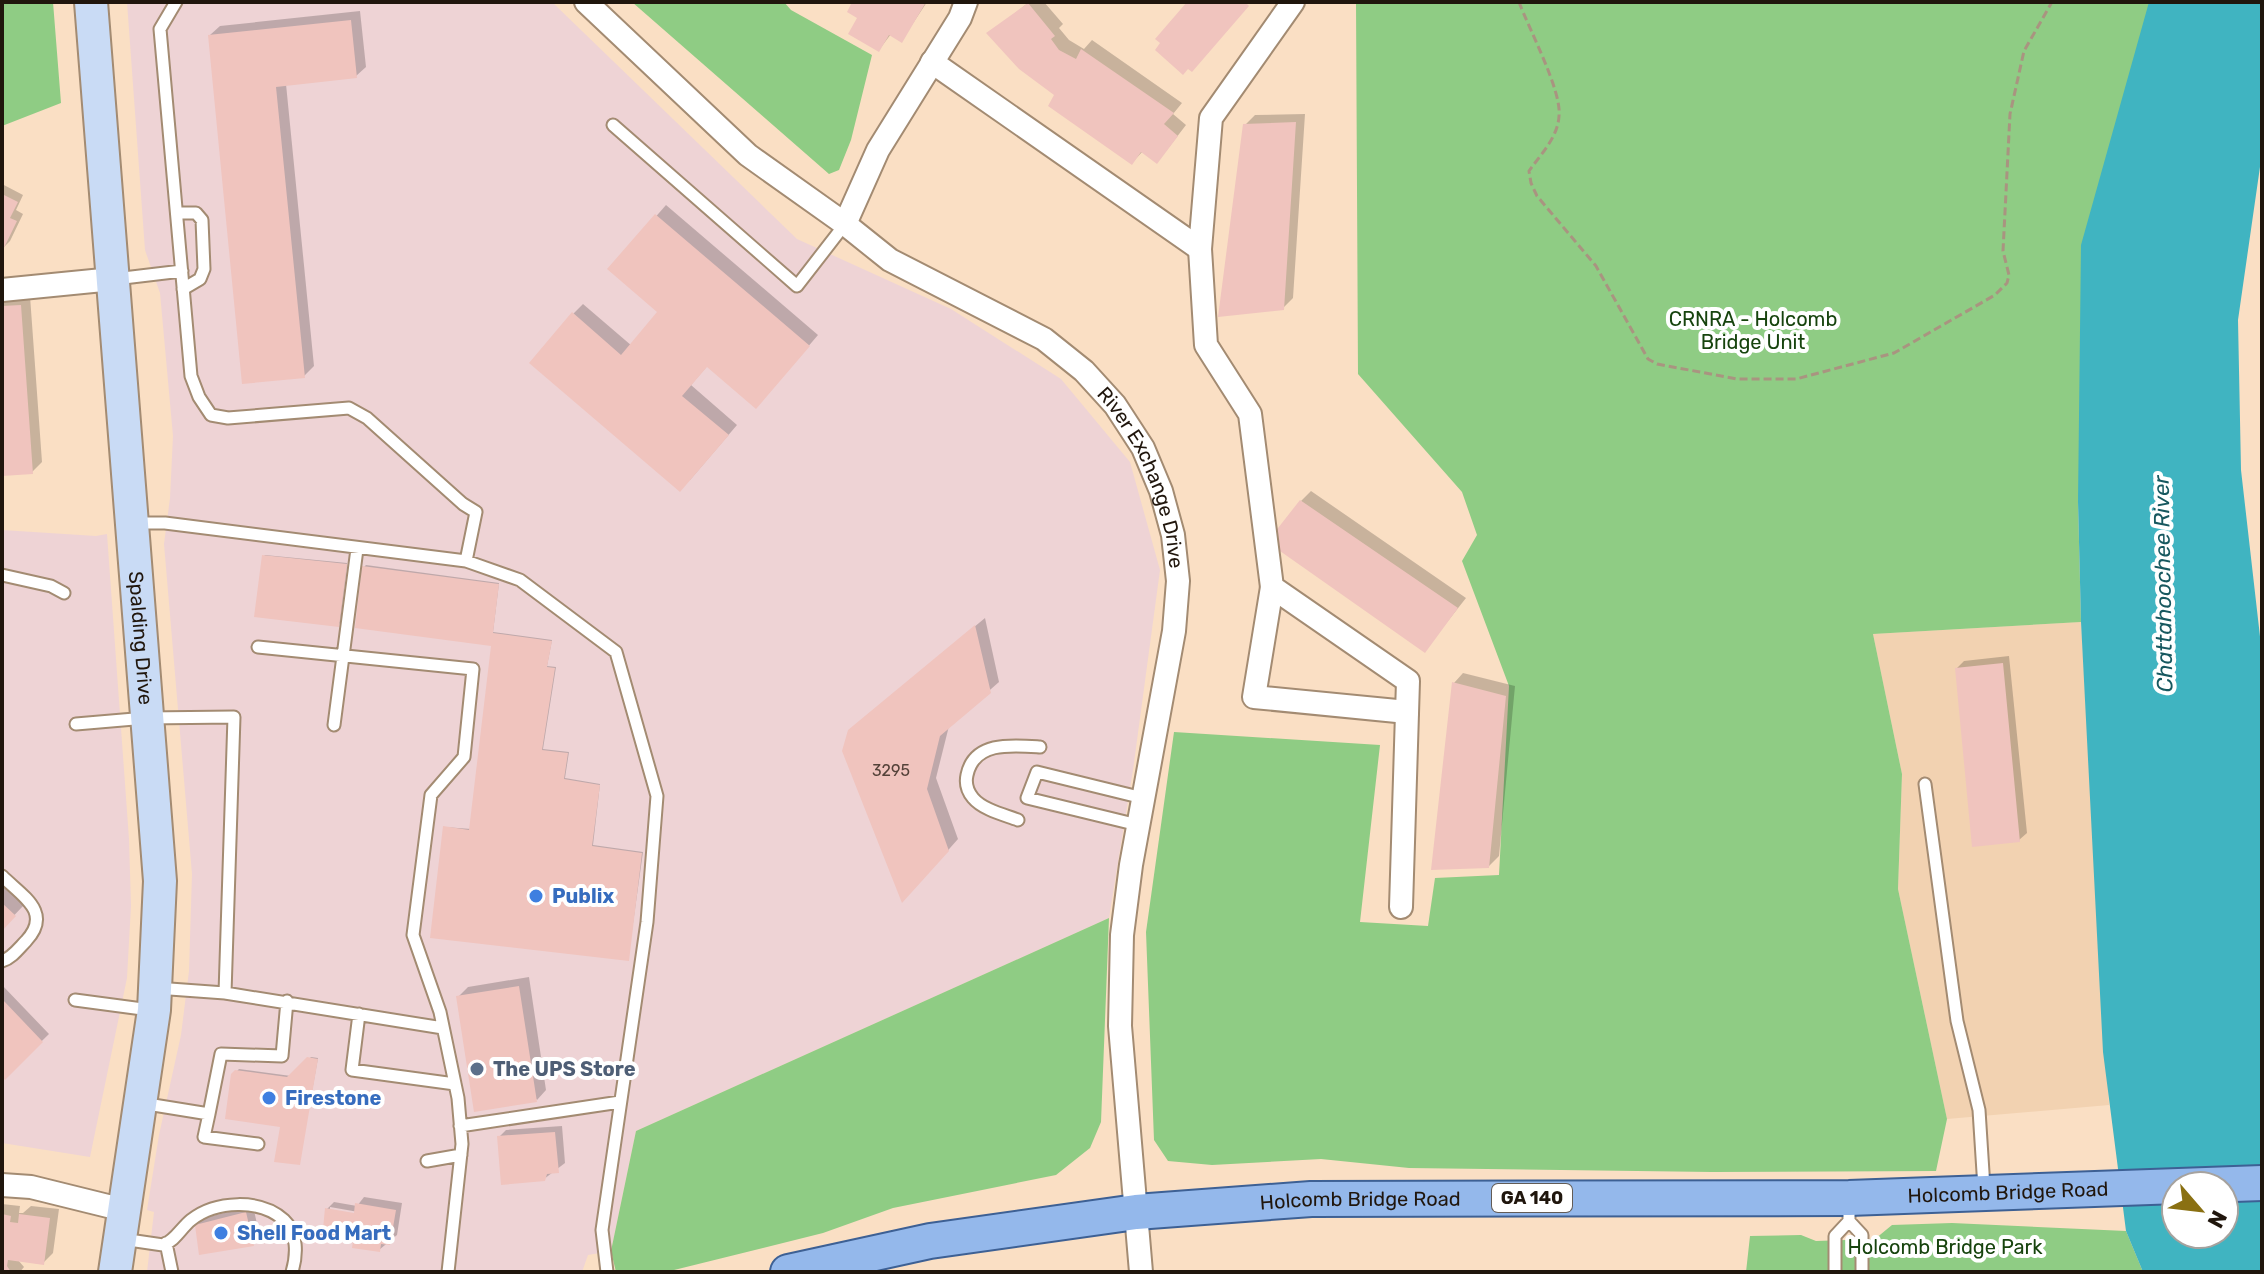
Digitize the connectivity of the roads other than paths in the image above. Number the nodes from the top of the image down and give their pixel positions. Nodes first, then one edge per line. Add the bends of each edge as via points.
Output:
1 (91, 2) edge
2 (176, 2) edge
3 (586, 2) edge
4 (966, 2) edge
5 (1293, 2) edge
6 (932, 62) junction
7 (613, 125) dead end
8 (177, 213) junction
9 (845, 224) junction
10 (1200, 249) junction
11 (182, 271) junction
12 (113, 279) junction
13 (183, 289) junction
14 (2, 290) edge
15 (132, 523) junction
16 (357, 549) junction
17 (466, 561) junction
18 (2, 575) edge
19 (1272, 587) junction
20 (64, 593) dead end
21 (258, 647) dead end
22 (344, 657) junction
23 (1407, 712) junction
24 (146, 718) junction
25 (76, 724) dead end
26 (334, 725) dead end
27 (1040, 747) dead end
28 (1925, 784) dead end
29 (1143, 798) junction
30 (1018, 820) dead end
31 (1138, 825) junction
32 (2, 876) edge
33 (1401, 907) dead end
34 (2, 961) edge
35 (225, 993) junction
36 (155, 999) junction
37 (75, 1000) dead end
38 (287, 1001) junction
39 (359, 1014) junction
40 (443, 1028) junction
41 (455, 1084) junction
42 (620, 1102) junction
43 (141, 1103) junction
44 (209, 1114) junction
45 (460, 1126) junction
46 (258, 1144) dead end
47 (461, 1155) junction
48 (427, 1161) dead end
49 (2262, 1183) edge
50 (2, 1185) edge
51 (1984, 1193) junction
52 (1849, 1209) junction
53 (1136, 1212) junction
54 (122, 1224) junction
55 (166, 1243) junction
56 (115, 1272) edge
57 (172, 1272) edge
58 (292, 1272) edge
59 (447, 1272) edge
60 (607, 1272) edge
61 (788, 1272) edge
62 (1141, 1272) edge
63 (1835, 1272) edge
64 (1862, 1272) edge

1 - 12 main road, Spalding Drive
2 - 8 lane via 160,29
3 - 9 street, River Exchange Drive via 748,155
4 - 6 street
5 - 10 street via 1211,118
6 - 9 street via 878,150
6 - 10 street
7 - 9 lane via 797,286
8 - 11 lane
8 - 13 lane via 196,213 202,220 204,269 200,279
9 - 29 street, River Exchange Drive via 890,260 1044,339 1105,394 1143,448 1169,520 1178,581 1174,631
10 - 19 street via 1206,345 1250,414
11 - 12 lane
11 - 13 lane
12 - 14 street
12 - 15 main road, Spalding Drive
13 - 17 lane via 191,376 211,415 349,408 367,418 476,512
15 - 16 lane
15 - 24 main road, Spalding Drive
16 - 17 lane
16 - 22 lane
17 - 42 lane via 520,580 616,652 657,796 647,922
18 - 20 lane
19 - 23 street via 1408,681
19 - 23 street via 1254,697
21 - 22 lane
22 - 26 lane
22 - 40 lane via 473,669 464,757 431,795 413,935
23 - 33 street
24 - 25 lane
24 - 35 lane via 234,717
24 - 36 main road, Spalding Drive via 160,881
27 - 30 lane via 987,748 969,764 965,784 974,800
28 - 51 lane via 1953,994 1979,1110
29 - 31 street, River Exchange Drive
29 - 31 lane via 1037,772 1027,798
31 - 53 street, River Exchange Drive via 1122,935 1120,1026
32 - 34 lane via 33,904 38,919 36,930
35 - 36 lane
35 - 38 lane
36 - 37 lane
36 - 43 main road, Spalding Drive
38 - 39 lane
38 - 44 lane via 282,1056 221,1054
39 - 40 lane
39 - 41 lane via 352,1070
40 - 41 lane
41 - 45 lane
42 - 45 lane
42 - 60 lane via 602,1230
43 - 44 lane
43 - 54 main road, Spalding Drive
44 - 46 lane via 204,1137
45 - 47 lane
47 - 48 lane
47 - 59 lane
49 - 51 main road, Holcomb Bridge Road / GA 140
50 - 54 street via 31,1187
51 - 52 main road, Holcomb Bridge Road / GA 140
52 - 53 main road, Holcomb Bridge Road / GA 140 via 1311,1199
52 - 63 lane via 1835,1236
52 - 64 lane via 1862,1235
53 - 61 main road, Holcomb Bridge Road / GA 140 via 930,1241
53 - 62 street, River Exchange Drive
54 - 55 lane
54 - 56 main road, Spalding Drive
55 - 57 lane
55 - 58 lane via 193,1218 254,1204 286,1221 297,1256

